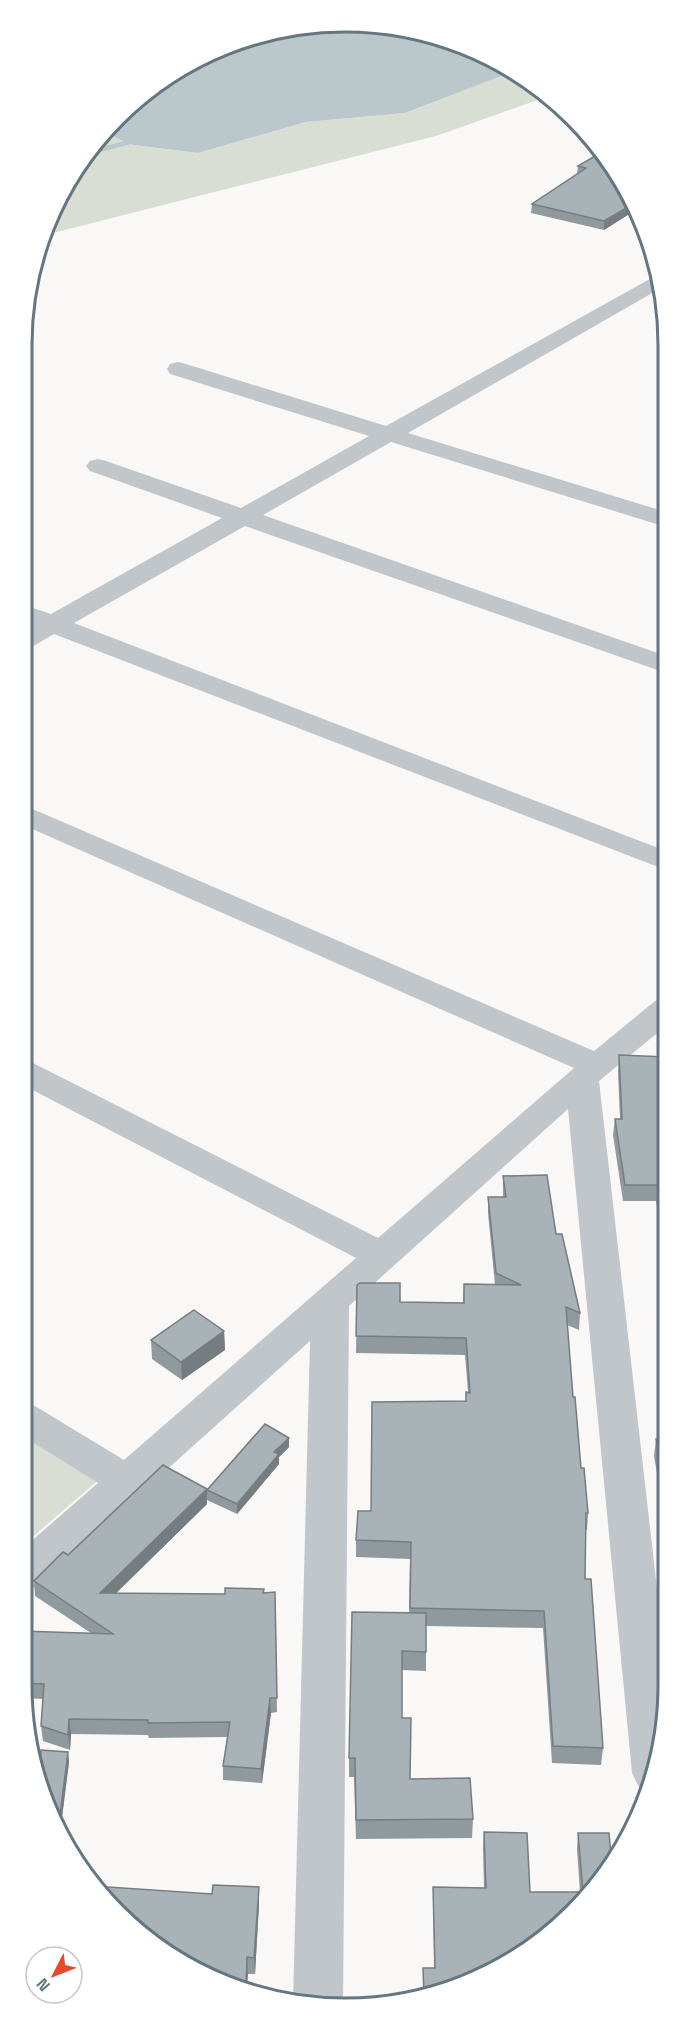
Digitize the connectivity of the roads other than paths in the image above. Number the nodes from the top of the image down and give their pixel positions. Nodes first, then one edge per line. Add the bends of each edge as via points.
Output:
1 (651, 285) edge
2 (178, 369) dead end
3 (388, 435) junction
4 (98, 466) dead end
5 (242, 516) junction
6 (658, 518) edge
7 (32, 616) edge
8 (53, 625) junction
9 (32, 636) edge
10 (658, 662) edge
11 (32, 824) edge
12 (658, 858) edge
13 (658, 1015) edge
14 (590, 1072) junction
15 (32, 1076) edge
16 (383, 1256) junction
17 (330, 1302) junction
18 (32, 1423) edge
19 (127, 1481) junction
20 (32, 1565) edge
21 (652, 1741) edge
22 (318, 1996) edge

1 - 3 street
2 - 3 street
3 - 5 street
3 - 6 street
4 - 5 street
5 - 8 street
5 - 10 street
7 - 8 street
8 - 9 street
8 - 12 street
11 - 14 street
13 - 14 street
14 - 16 street
14 - 21 street
15 - 16 street
16 - 17 street
17 - 19 street
17 - 22 street
18 - 19 street
19 - 20 street

